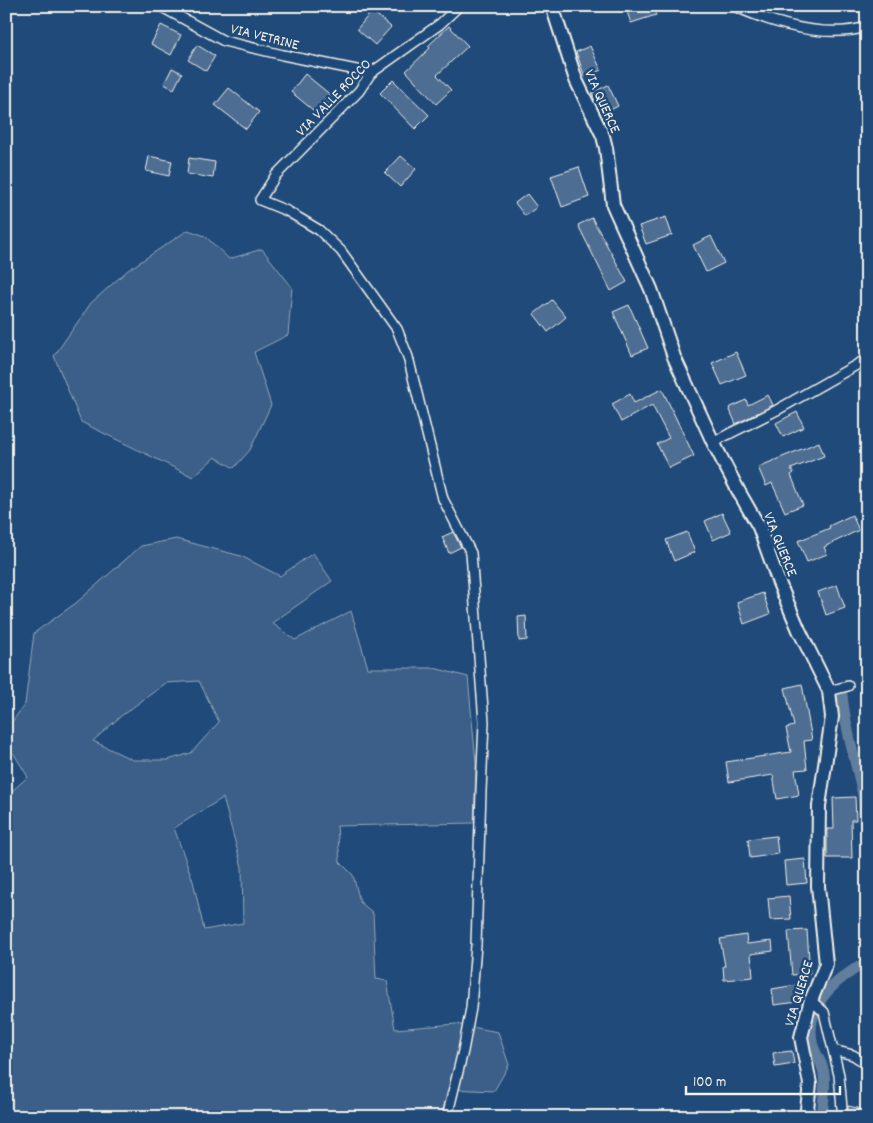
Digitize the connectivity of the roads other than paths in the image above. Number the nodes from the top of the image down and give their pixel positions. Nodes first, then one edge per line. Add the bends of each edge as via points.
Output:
1 (160, 6) edge
2 (459, 6) edge
3 (552, 6) edge
4 (734, 6) edge
5 (867, 27) edge
6 (371, 73) junction
7 (867, 359) edge
8 (713, 442) junction
9 (848, 686) dead end
10 (829, 691) junction
11 (812, 1004) junction
12 (833, 1050) junction
13 (867, 1064) edge
14 (842, 1108) dead end
15 (447, 1117) edge
16 (806, 1117) edge

1 - 6 street, VIA VETRINE via 224,41
2 - 6 street, VIA VALLE ROCCO via 440,24
3 - 8 street, VIA QUERCE via 567,58 603,136 613,205 651,289 674,357
4 - 5 street via 804,29 850,32
6 - 15 street, VIA VALLE ROCCO via 359,91 276,175 260,200 287,211 330,240 347,258 397,329 408,357 443,499 471,553 484,722 476,945 468,1026
7 - 8 street
8 - 10 street, VIA QUERCE via 760,527 786,599
9 - 10 street
10 - 11 street, VIA QUERCE via 832,717 819,806 818,886 826,964
11 - 12 street via 824,1012
11 - 16 street, VIA QUERCE via 801,1037 810,1084
12 - 13 street via 853,1054
12 - 14 street

